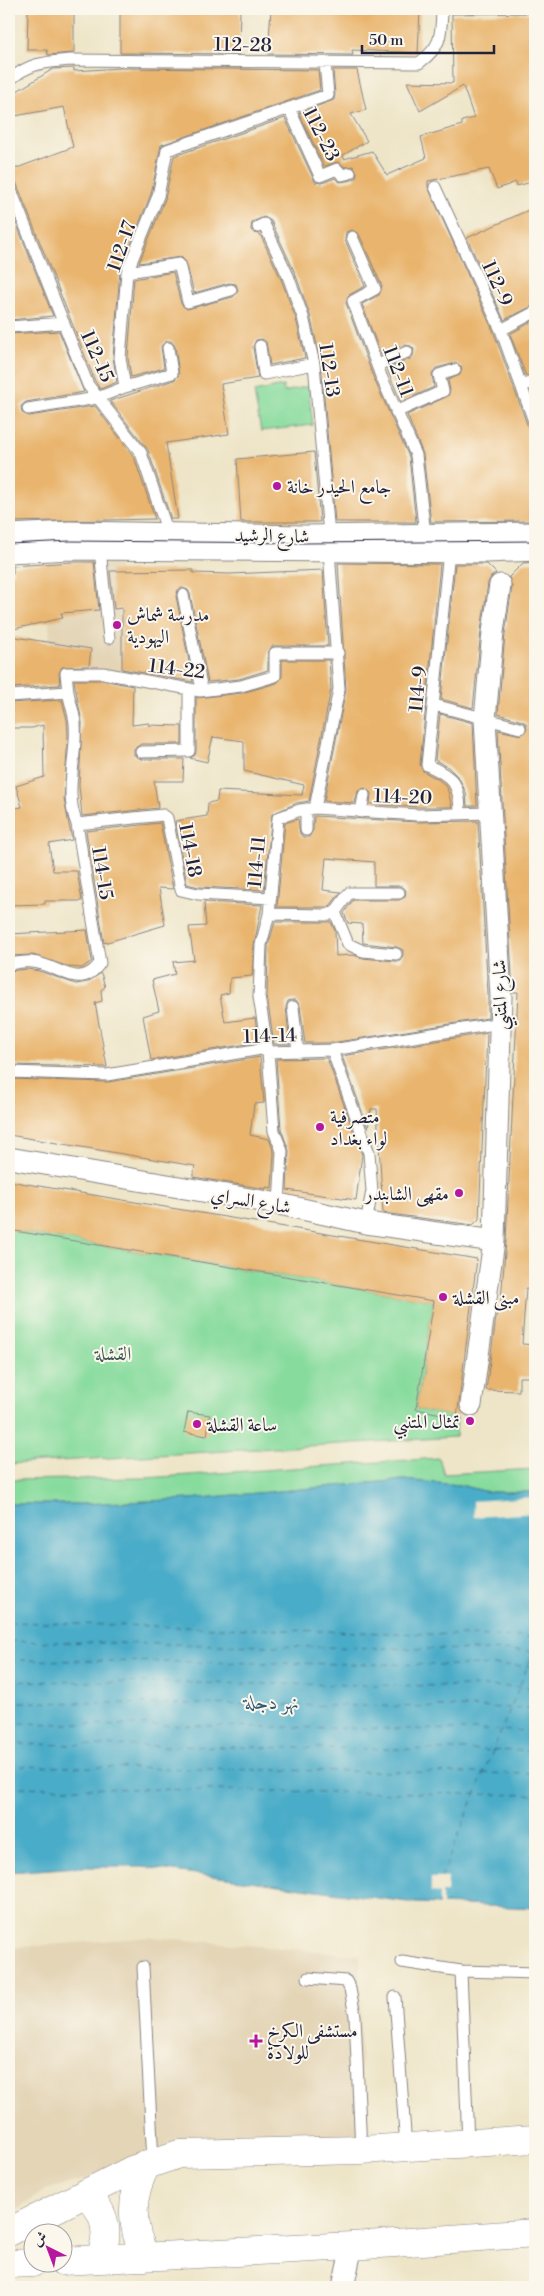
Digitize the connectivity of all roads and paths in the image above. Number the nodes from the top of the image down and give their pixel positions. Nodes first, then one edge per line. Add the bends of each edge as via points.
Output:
1 (442, 9) edge
2 (325, 63) junction
3 (9, 81) edge
4 (289, 108) junction
5 (350, 173) dead end
6 (9, 185) edge
7 (435, 187) dead end
8 (258, 227) dead end
9 (352, 237) dead end
10 (127, 272) junction
11 (231, 290) dead end
12 (535, 312) edge
13 (64, 323) junction
14 (9, 328) edge
15 (501, 330) junction
16 (260, 346) dead end
17 (168, 348) dead end
18 (407, 352) dead end
19 (314, 364) junction
20 (378, 365) junction
21 (455, 370) dead end
22 (535, 381) edge
23 (522, 386) junction
24 (125, 387) junction
25 (97, 398) junction
26 (28, 409) dead end
27 (396, 412) junction
28 (535, 424) edge
29 (168, 533) junction
30 (535, 533) edge
31 (425, 535) junction
32 (9, 536) edge
33 (329, 543) junction
34 (100, 549) junction
35 (535, 550) edge
36 (449, 551) junction
37 (504, 551) junction
38 (9, 552) edge
39 (183, 595) dead end
40 (109, 638) dead end
41 (338, 653) junction
42 (194, 690) junction
43 (68, 692) junction
44 (9, 696) edge
45 (434, 705) junction
46 (485, 719) junction
47 (520, 728) dead end
48 (141, 752) dead end
49 (364, 795) dead end
50 (311, 808) junction
51 (361, 812) junction
52 (489, 813) junction
53 (460, 814) junction
54 (77, 824) junction
55 (306, 830) dead end
56 (399, 893) dead end
57 (270, 898) junction
58 (335, 912) junction
59 (269, 914) junction
60 (396, 954) dead end
61 (9, 964) edge
62 (293, 1007) dead end
63 (501, 1023) junction
64 (332, 1050) junction
65 (268, 1052) junction
66 (298, 1052) junction
67 (9, 1072) edge
68 (9, 1158) edge
69 (279, 1204) junction
70 (376, 1225) junction
71 (494, 1241) junction
72 (471, 1405) dead end
73 (402, 1962) dead end
74 (144, 1966) dead end
75 (461, 1971) junction
76 (535, 1973) edge
77 (308, 1978) dead end
78 (395, 1997) dead end
79 (535, 2139) edge
80 (468, 2143) junction
81 (406, 2147) junction
82 (361, 2150) junction
83 (150, 2163) junction
84 (85, 2194) junction
85 (9, 2232) edge
86 (535, 2233) edge
87 (352, 2246) junction
88 (146, 2257) junction
89 (100, 2259) junction
90 (72, 2260) edge
91 (22, 2263) edge
92 (9, 2264) edge
93 (343, 2287) edge

1 - 2 lane, 112-28 via 441,37 433,53 419,63
2 - 3 lane, 112-28 via 70,60 34,64 16,73
2 - 4 lane via 328,96
4 - 5 lane, 112-23 via 320,176 337,169 342,175
4 - 10 lane, 112-17 via 167,150 158,196
6 - 13 lane, 112-15
7 - 15 lane, 112-9
8 - 19 lane, 112-13 via 264,224 288,276 303,317
9 - 20 lane, 112-11 via 375,289 353,301
10 - 11 lane via 179,264 188,302
10 - 24 lane, 112-17 via 120,358
12 - 15 lane
13 - 14 lane
13 - 25 lane, 112-15 via 88,385
15 - 23 lane, 112-9
16 - 19 lane via 264,374
17 - 24 lane via 172,373
18 - 20 lane
19 - 33 lane, 112-13
20 - 27 lane, 112-11
21 - 27 lane via 440,375 443,391
22 - 23 lane
23 - 28 lane, 112-9
24 - 25 lane
25 - 26 lane
25 - 29 lane, 112-15 via 141,452
27 - 31 lane, 112-11 via 416,455
29 - 32 street, شارع الرشيد via 70,532
29 - 33 street, شارع الرشيد
30 - 31 street, شارع الرشيد
31 - 33 street, شارع الرشيد
33 - 34 street, شارع الرشيد
33 - 36 street, شارع الرشيد
33 - 41 lane
34 - 38 street, شارع الرشيد
34 - 40 lane
35 - 37 street, شارع الرشيد
36 - 37 street, شارع الرشيد
36 - 45 lane, 114-9
37 - 46 street, شارع المتنبي
39 - 42 lane via 201,685
41 - 42 lane, 114-22 via 275,653 276,676 240,686
41 - 50 lane via 339,689
42 - 43 lane, 114-22 via 103,673 66,673
42 - 48 lane via 189,751
43 - 44 lane
43 - 54 lane, 114-15 via 75,723 71,790 72,812
45 - 46 lane
45 - 53 lane, 114-9 via 427,765 449,776 455,783 460,797
46 - 47 lane
46 - 52 street, شارع المتنبي
49 - 51 lane
50 - 51 lane, 114-20
50 - 55 lane
50 - 57 lane, 114-11 via 278,818
51 - 53 lane, 114-20 via 417,816
52 - 53 lane, 114-20
52 - 63 street, شارع المتنبي
54 - 57 lane, 114-18 via 164,815 181,890
54 - 61 lane, 114-15 via 100,963 85,975 71,976 33,962
56 - 58 lane via 349,893
57 - 59 lane, 114-11
58 - 59 lane via 327,915
58 - 60 lane via 348,944 363,951
59 - 65 lane, 114-11 via 261,945 258,997
62 - 66 lane
63 - 64 lane, 114-14
63 - 71 street, شارع المتنبي
64 - 66 lane, 114-14
64 - 70 lane via 369,1153
65 - 66 lane, 114-14
65 - 67 lane, 114-14 via 261,1049 107,1075
65 - 69 lane, 114-11 via 274,1131 282,1151
68 - 69 street, شارع السراي
69 - 70 street, شارع السراي
70 - 71 street, شارع السراي
71 - 72 street, شارع المتنبي
73 - 75 lane
74 - 83 lane
75 - 76 lane
75 - 80 lane
77 - 82 lane via 346,1981 350,1989 355,2016
78 - 81 lane
79 - 80 street
80 - 81 street
81 - 82 street
82 - 83 street via 179,2154
83 - 84 street
83 - 88 street via 140,2176 133,2203 135,2231
84 - 85 street
84 - 89 street via 104,2219 106,2240
86 - 87 street
87 - 88 street
87 - 93 street
88 - 89 street
89 - 90 street
91 - 92 street

